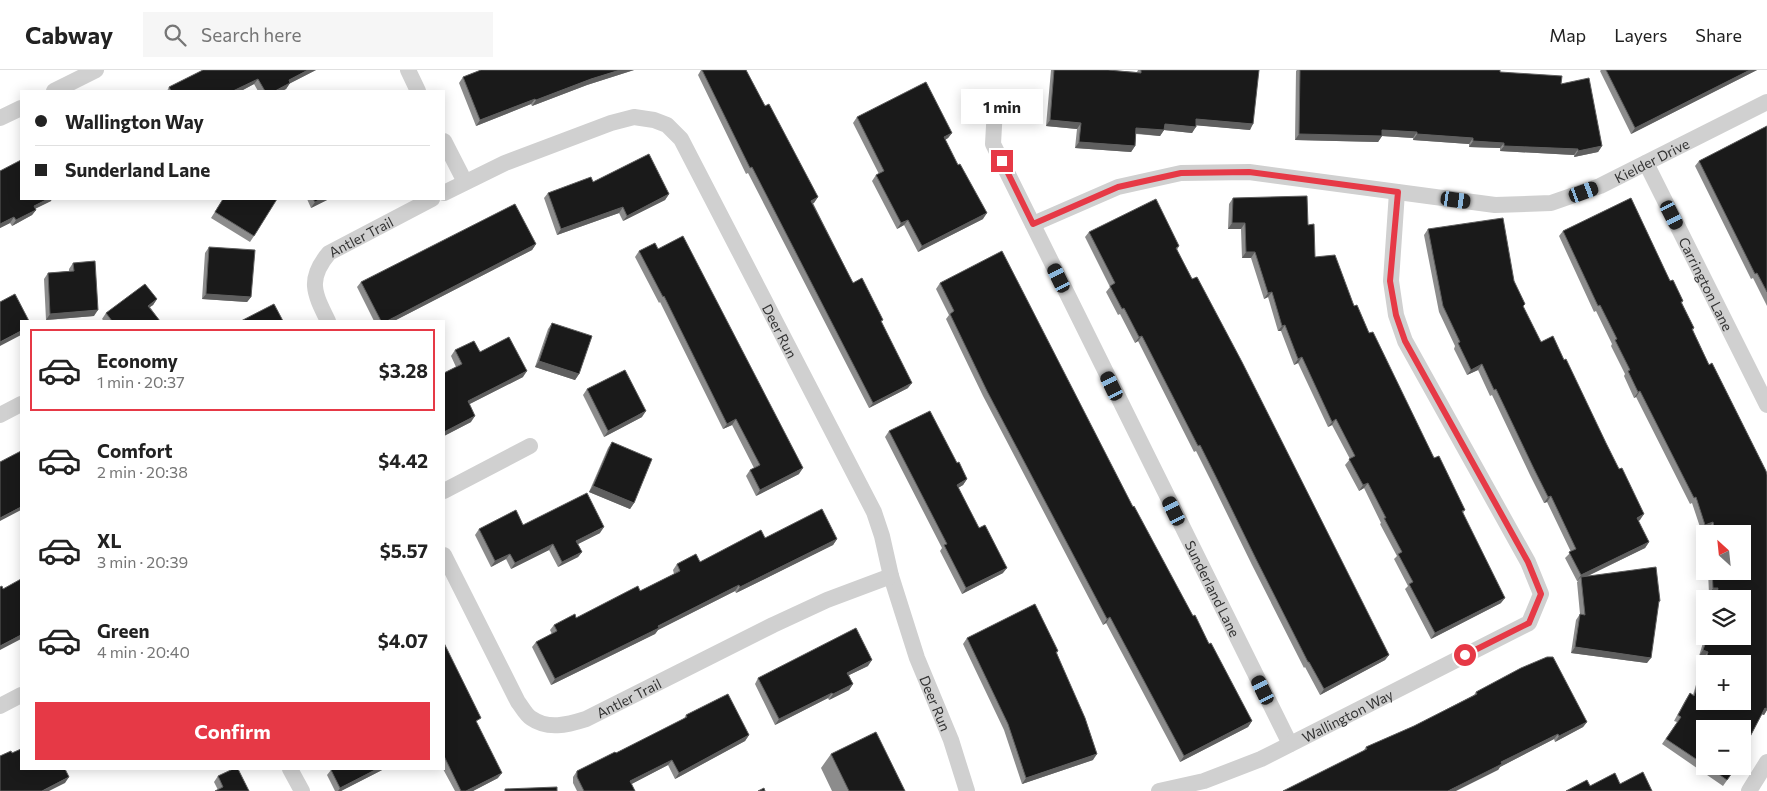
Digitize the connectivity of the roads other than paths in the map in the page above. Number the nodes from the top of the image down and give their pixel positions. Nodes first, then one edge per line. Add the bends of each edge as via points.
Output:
1 (96, 70) edge
2 (408, 70) edge
3 (56, 90) edge
4 (418, 90) edge
5 (1767, 102) edge
6 (20, 108) edge
7 (994, 108) dead end
8 (0, 118) edge
9 (445, 143) edge
10 (1646, 163) junction
11 (464, 182) junction
12 (445, 192) edge
13 (1398, 192) junction
14 (430, 200) edge
15 (1033, 224) junction
16 (327, 320) edge
17 (20, 405) edge
18 (1767, 405) edge
19 (0, 415) edge
20 (530, 446) dead end
21 (445, 490) edge
22 (445, 557) edge
23 (891, 576) junction
24 (20, 696) edge
25 (0, 706) edge
26 (1290, 744) junction
27 (1767, 762) edge
28 (291, 770) edge
29 (302, 791) edge
30 (967, 791) edge
31 (1159, 791) edge
32 (1749, 791) edge

1 - 3 street
2 - 4 street
5 - 10 street, Kielder Drive
6 - 8 street
7 - 15 street, Sunderland Lane via 993,144
9 - 11 street
10 - 13 street, Kielder Drive via 1600,186 1551,203 1495,205
10 - 18 street, Carrington Lane
11 - 12 street
11 - 23 street, Deer Run via 611,123 634,117 667,125 680,140 874,512
13 - 15 street, Kielder Drive via 1249,172 1181,173 1118,187
13 - 26 street, Wallington Way via 1390,281 1405,341 1528,562 1541,594 1529,623
14 - 16 street, Antler Trail via 329,253 319,264 315,290
15 - 26 street, Sunderland Lane
17 - 19 street
20 - 21 street
22 - 23 street, Antler Trail via 518,702 530,718 546,725 563,726 586,719 818,604
23 - 30 street, Deer Run via 917,658 951,740
24 - 25 street
26 - 31 street, Wallington Way via 1204,781
27 - 32 street
28 - 29 street

